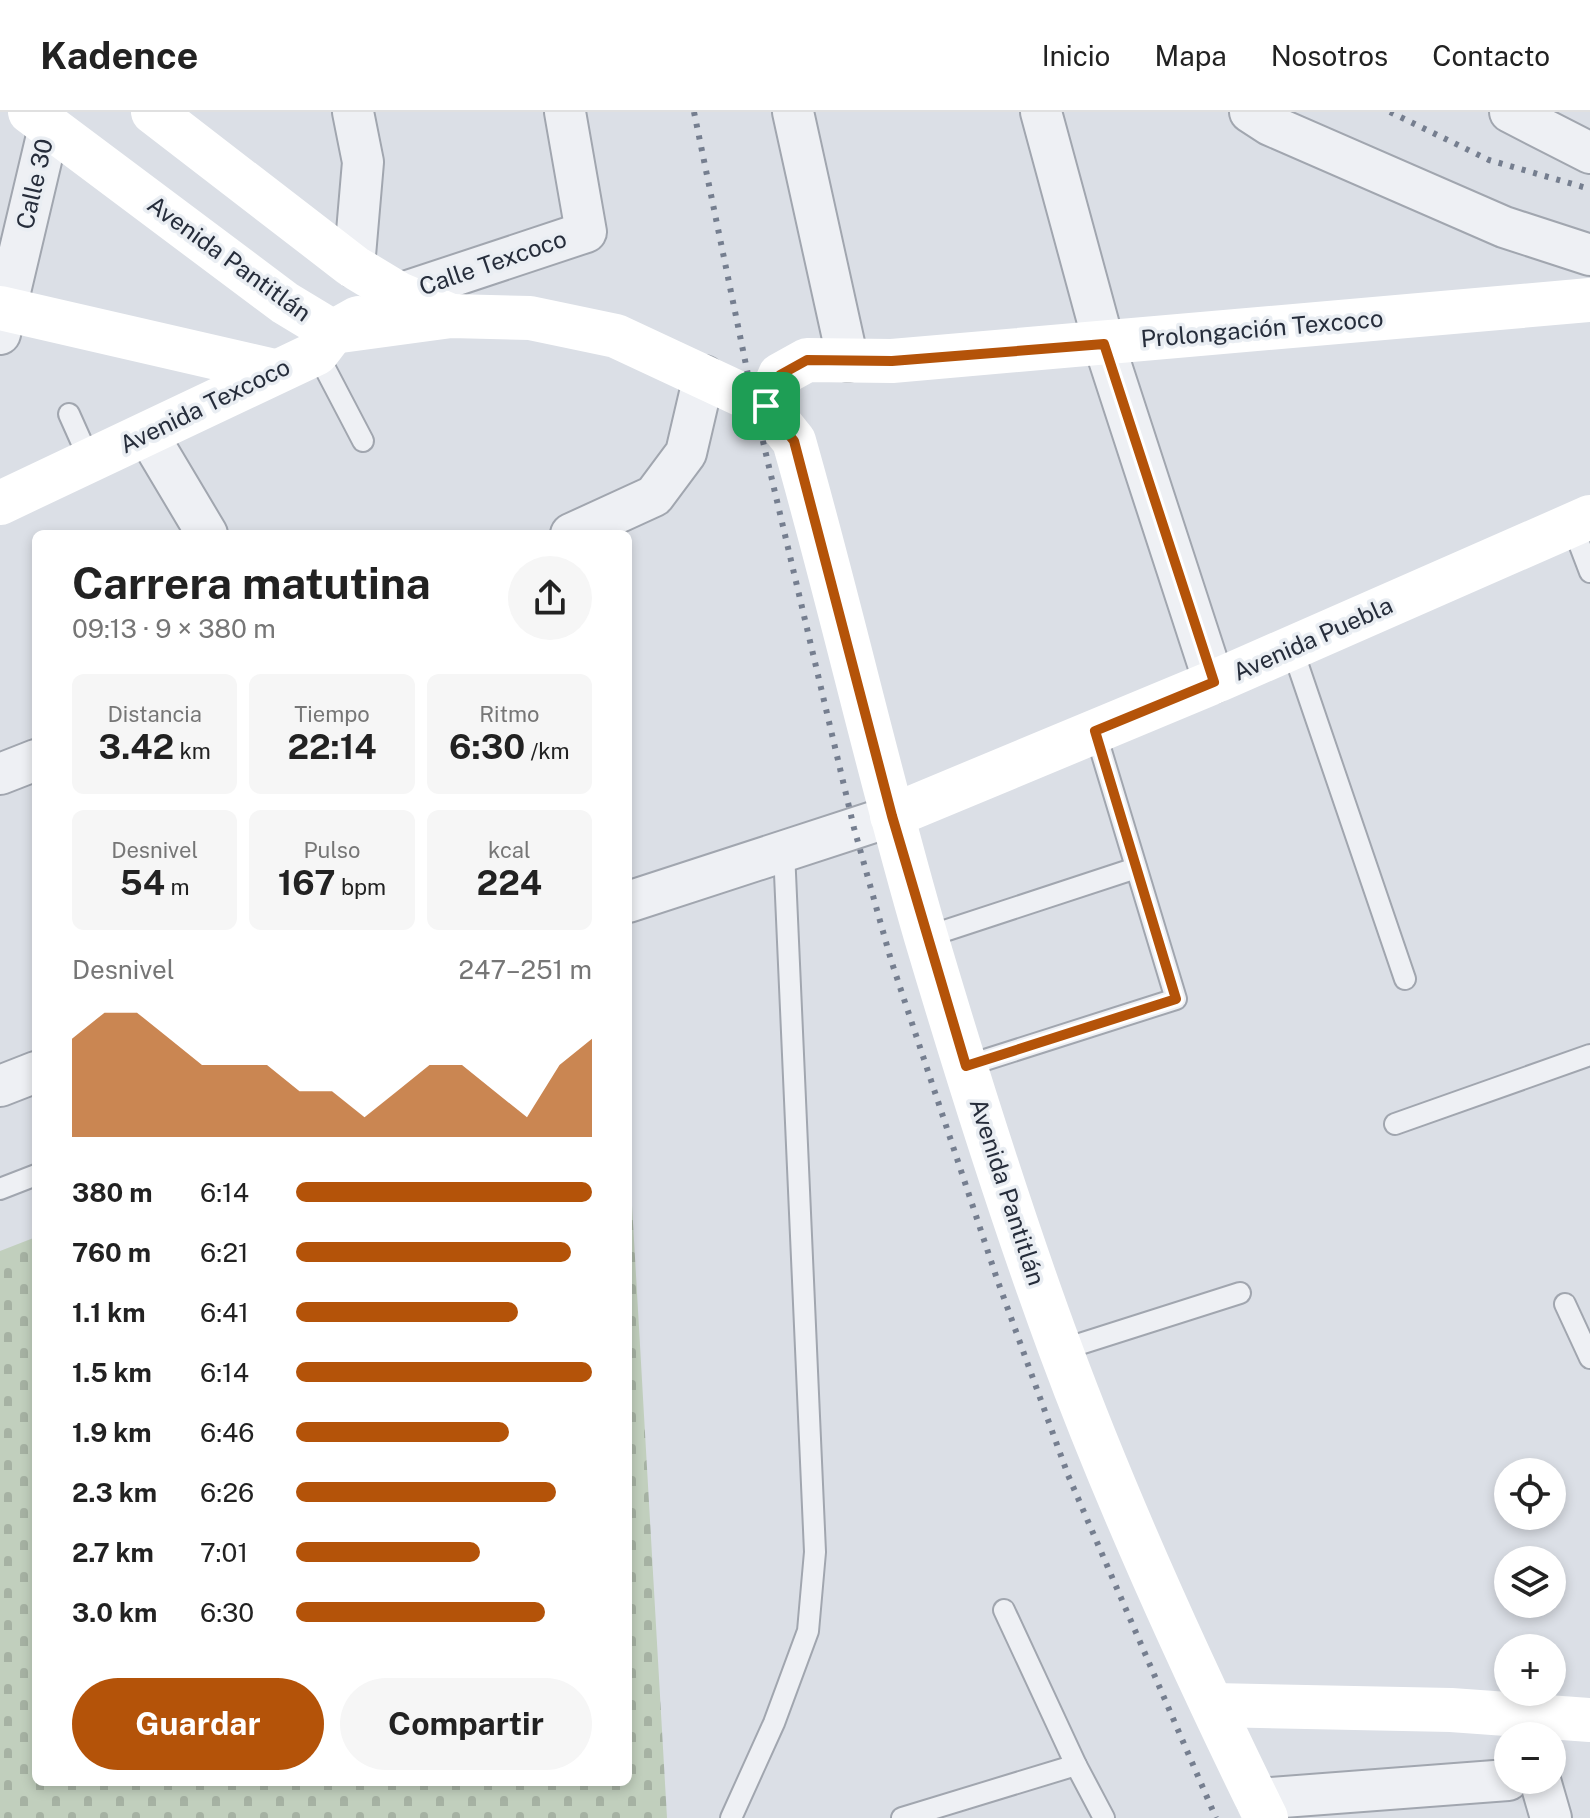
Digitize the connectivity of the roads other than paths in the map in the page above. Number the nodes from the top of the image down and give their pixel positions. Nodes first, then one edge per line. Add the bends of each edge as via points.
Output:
1 (153, 112) edge
2 (353, 112) edge
3 (565, 112) edge
4 (793, 112) edge
5 (1041, 112) edge
6 (1250, 112) edge
7 (1510, 112) edge
8 (39, 119) edge
9 (1590, 153) edge
10 (1590, 255) edge
11 (354, 267) junction
12 (399, 294) junction
13 (1590, 300) edge
14 (451, 316) junction
15 (2, 317) edge
16 (325, 342) junction
17 (1104, 344) junction
18 (848, 361) junction
19 (274, 371) junction
20 (704, 376) junction
21 (766, 406) junction
22 (69, 414) dead end
23 (148, 435) junction
24 (363, 441) dead end
25 (90, 461) junction
26 (0, 503) edge
27 (1581, 521) edge
28 (205, 530) edge
29 (580, 530) edge
30 (1590, 572) edge
31 (1292, 648) junction
32 (1214, 682) junction
33 (1095, 731) junction
34 (32, 762) edge
35 (0, 774) edge
36 (892, 816) junction
37 (784, 851) junction
38 (1136, 868) junction
39 (632, 901) edge
40 (926, 937) junction
41 (1405, 979) dead end
42 (1590, 1055) edge
43 (966, 1066) junction
44 (32, 1074) edge
45 (0, 1086) edge
46 (1395, 1124) dead end
47 (32, 1177) edge
48 (0, 1189) edge
49 (1240, 1293) dead end
50 (1565, 1304) dead end
51 (1061, 1350) junction
52 (1590, 1358) edge
53 (1004, 1610) dead end
54 (1213, 1705) junction
55 (1590, 1720) edge
56 (1076, 1765) junction
57 (1494, 1782) edge
58 (1544, 1794) edge
59 (1262, 1809) edge
60 (731, 1818) edge
61 (902, 1818) edge
62 (1104, 1818) edge
63 (1551, 1818) edge

1 - 11 main road, Avenida Pantitlán
2 - 11 street via 363,162
3 - 12 street, Calle Texcoco via 586,232
4 - 18 street
5 - 17 street
6 - 10 street via 1504,227
7 - 9 street
8 - 15 street, Calle 30
8 - 16 main road, Avenida Pantitlán via 285,303
11 - 12 main road, Avenida Pantitlán
12 - 14 main road, Avenida Pantitlán
12 - 16 main road, Avenida Texcoco
13 - 17 main road, Prolongación Texcoco
14 - 16 main road, Avenida Pantitlán
14 - 20 main road, Avenida Pantitlán via 530,318 616,336
15 - 19 main road
16 - 19 main road, Avenida Texcoco
16 - 24 lane
17 - 18 main road, Prolongación Texcoco
17 - 32 street
18 - 21 main road, Prolongación Texcoco via 807,360 780,375
19 - 23 main road, Avenida Texcoco
20 - 21 main road, Avenida Pantitlán
20 - 29 street via 686,453 654,496
21 - 36 main road, Avenida Pantitlán via 794,441
22 - 25 lane
23 - 25 main road, Avenida Texcoco
23 - 28 street
25 - 26 main road, Avenida Texcoco
27 - 30 lane
27 - 31 main road, Avenida Puebla
31 - 32 main road, Avenida Puebla
31 - 41 lane
32 - 33 main road, Avenida Puebla
33 - 36 main road, Avenida Puebla
33 - 38 lane
34 - 35 street
36 - 37 street, Avenida Puebla
36 - 40 main road, Avenida Pantitlán
37 - 39 street, Avenida Puebla
37 - 60 lane via 815,1552 808,1631
38 - 40 lane
38 - 43 lane via 1176,999
40 - 43 main road, Avenida Pantitlán
42 - 46 lane
43 - 51 main road, Avenida Pantitlán
44 - 45 street
47 - 48 lane
49 - 51 lane
50 - 52 lane
51 - 54 main road, Avenida Pantitlán via 1144,1556
53 - 56 lane
54 - 55 main road via 1451,1710
54 - 59 main road, Avenida Pantitlán
56 - 61 lane
56 - 62 lane
57 - 59 street
58 - 63 street

